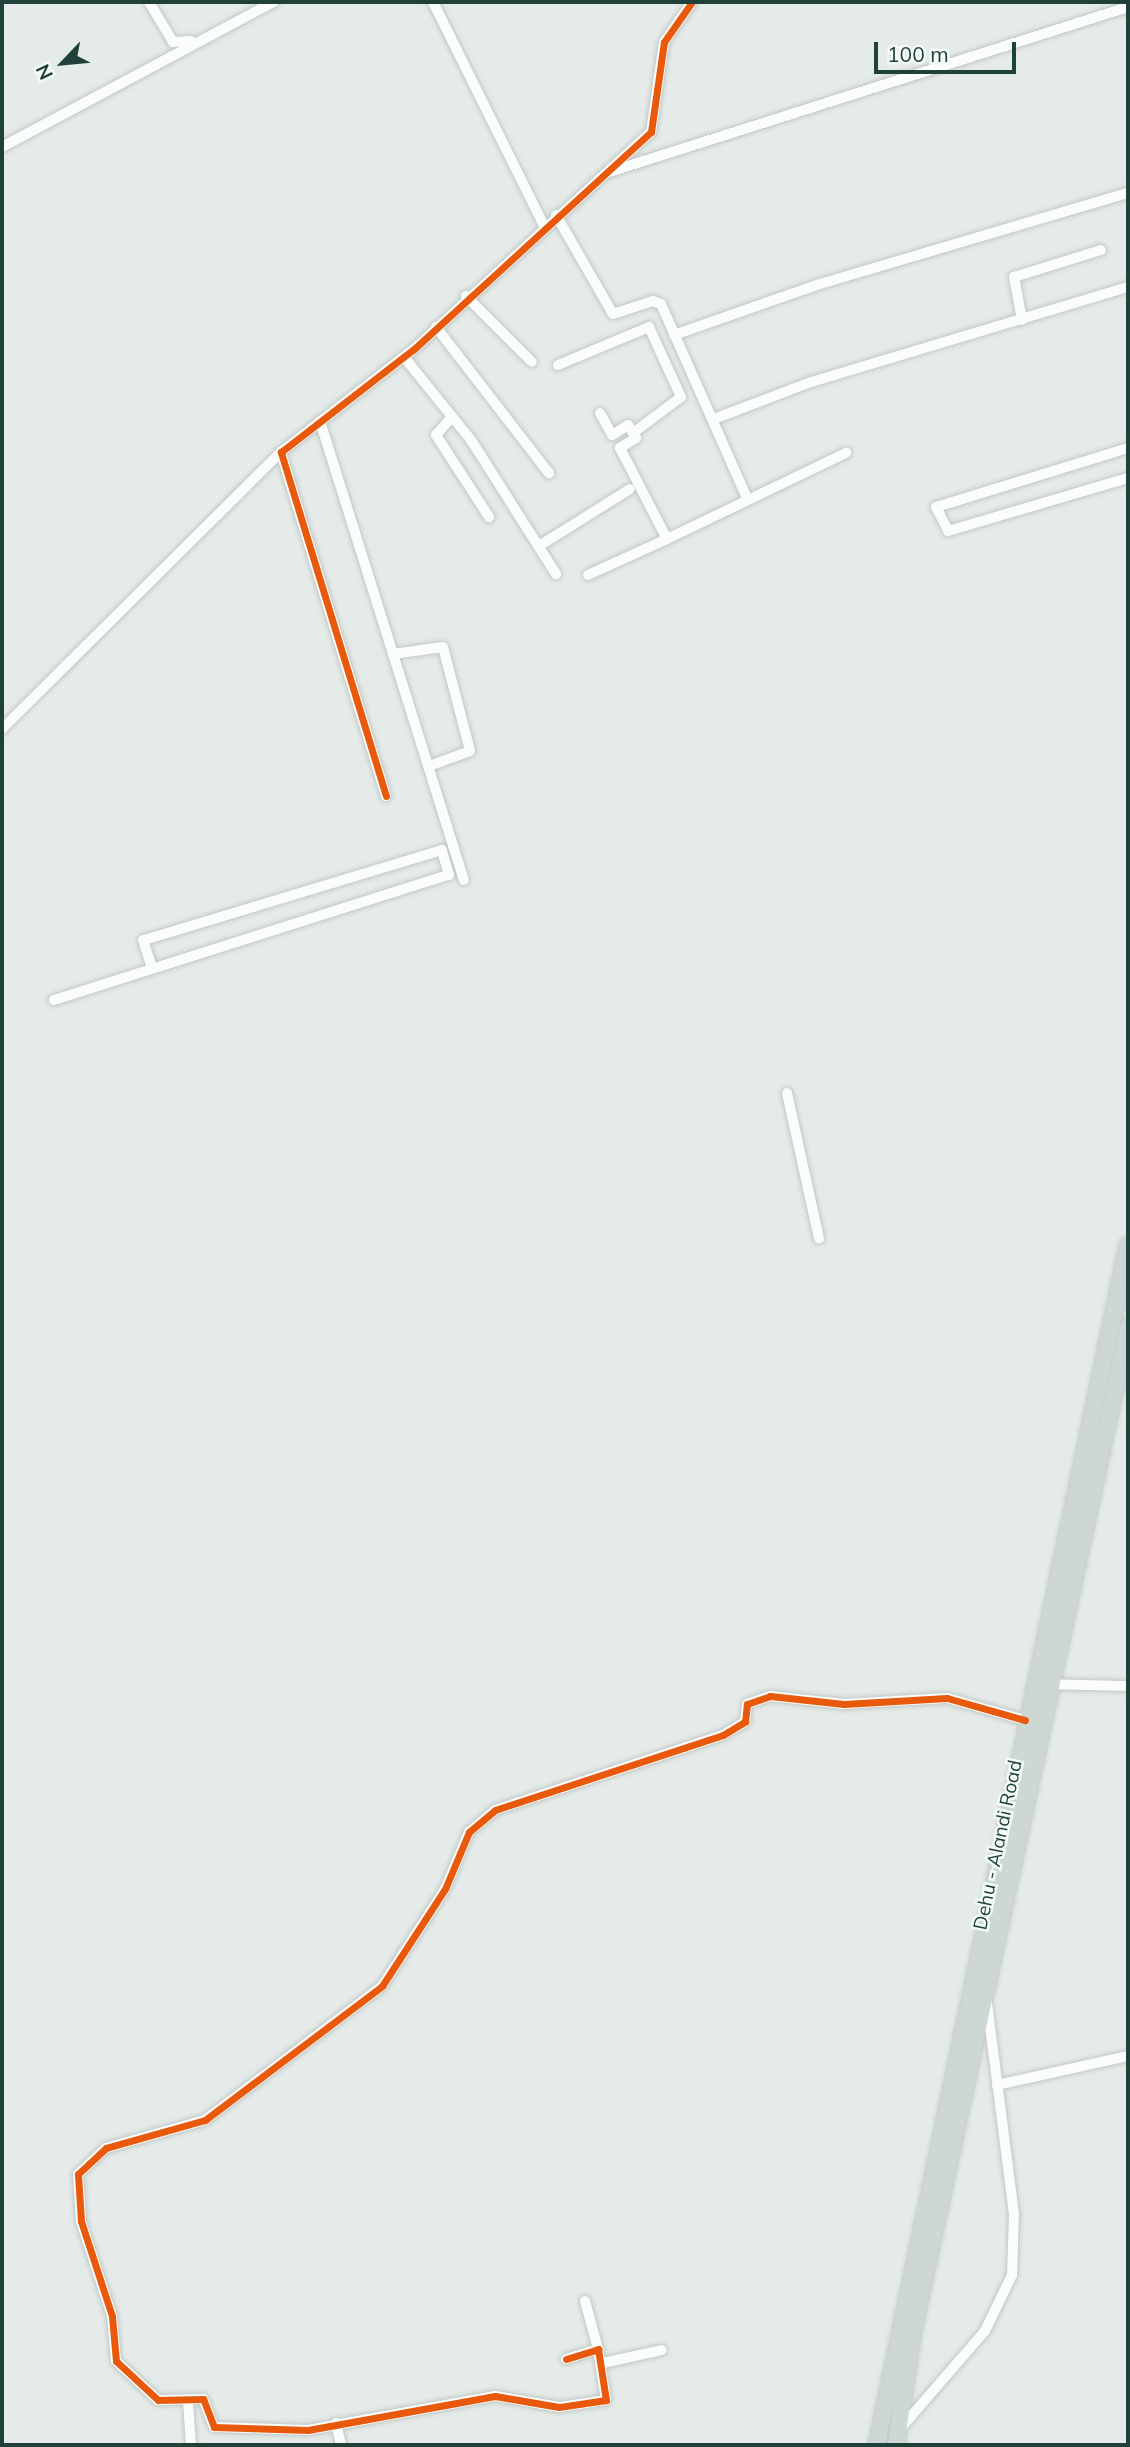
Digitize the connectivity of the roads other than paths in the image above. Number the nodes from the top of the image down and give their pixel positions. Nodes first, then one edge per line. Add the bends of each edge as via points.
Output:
1 (149, 2) edge
2 (274, 2) edge
3 (433, 2) edge
4 (692, 2) edge
5 (260, 6) edge
6 (1128, 7) edge
7 (2, 147) edge
8 (600, 175) junction
9 (1128, 193) edge
10 (556, 215) junction
11 (544, 226) junction
12 (1101, 250) dead end
13 (1128, 287) edge
14 (466, 296) junction
15 (1022, 320) junction
16 (436, 327) junction
17 (674, 335) junction
18 (404, 358) junction
19 (532, 362) dead end
20 (558, 365) dead end
21 (600, 413) dead end
22 (452, 417) junction
23 (719, 417) dead end
24 (320, 421) junction
25 (633, 433) junction
26 (1128, 448) edge
27 (281, 452) junction
28 (846, 453) dead end
29 (550, 473) dead end
30 (1128, 478) edge
31 (630, 489) dead end
32 (748, 500) junction
33 (489, 517) dead end
34 (667, 539) junction
35 (539, 546) junction
36 (556, 574) dead end
37 (588, 575) dead end
38 (393, 654) junction
39 (2, 729) edge
40 (429, 766) junction
41 (386, 796) dead end
42 (458, 858) junction
43 (445, 862) junction
44 (464, 880) dead end
45 (152, 968) junction
46 (54, 1000) dead end
47 (787, 1093) dead end
48 (819, 1239) dead end
49 (1128, 1245) edge
50 (1128, 1327) edge
51 (1033, 1683) junction
52 (1051, 1685) junction
53 (1128, 1686) edge
54 (1025, 1720) junction
55 (982, 1923) junction
56 (1000, 1927) junction
57 (986, 1996) junction
58 (1128, 2056) edge
59 (998, 2085) junction
60 (585, 2301) dead end
61 (598, 2349) junction
62 (662, 2350) dead end
63 (566, 2359) dead end
64 (603, 2363) junction
65 (188, 2401) junction
66 (882, 2410) junction
67 (900, 2414) junction
68 (336, 2423) junction
69 (897, 2438) edge
70 (191, 2445) edge
71 (341, 2445) edge
72 (877, 2445) edge

1 - 5 street via 180,45
2 - 5 street
3 - 11 street
4 - 8 street via 664,42 651,132
5 - 7 street
6 - 8 street
8 - 10 street
9 - 17 street via 820,284
10 - 11 street
10 - 17 street via 607,308 619,314 658,302
11 - 14 street
12 - 15 street via 1014,278
13 - 15 street
14 - 16 street
14 - 19 street
15 - 23 street
16 - 18 street
16 - 29 street
17 - 32 street
18 - 22 street
18 - 24 street
20 - 25 street via 649,327 681,397
21 - 25 street via 612,435 628,425
22 - 33 street via 436,435
22 - 35 street
24 - 27 street
24 - 38 street
25 - 34 street via 636,438 620,448
26 - 30 street via 936,507 947,531
27 - 39 street
27 - 41 street
28 - 32 street
31 - 35 street
32 - 34 street
34 - 37 street
35 - 36 street
38 - 40 street
38 - 40 street via 443,647 470,751
40 - 42 street
42 - 43 street
42 - 44 street
43 - 45 street via 449,875
43 - 45 street via 442,850 143,940
45 - 46 street
47 - 48 street
49 - 51 main road, Dehu - Alandi Road
50 - 52 main road, Dehu - Alandi Road
51 - 52 street
51 - 54 main road, Dehu - Alandi Road
52 - 53 street
52 - 56 main road, Dehu - Alandi Road
54 - 55 main road, Dehu - Alandi Road
54 - 65 street via 947,1698 844,1704 770,1696 747,1704 745,1722 723,1735 673,1747 485,1817 469,1832 452,1877 404,1958 372,1994 205,2120 122,2142 84,2162 77,2190 81,2221 112,2316 112,2352 158,2400
55 - 56 main road
55 - 66 main road, Dehu - Alandi Road
56 - 57 main road, Dehu - Alandi Road
57 - 59 street
57 - 67 main road, Dehu - Alandi Road
58 - 59 street
59 - 69 street via 1014,2214 1012,2275 985,2331
60 - 61 street
61 - 63 street
61 - 64 street
62 - 64 street
64 - 68 street via 608,2391 598,2404 559,2407 495,2396
65 - 68 street via 203,2399 208,2419 223,2430 307,2430
65 - 70 street
66 - 67 main road
66 - 72 main road, Dehu - Alandi Road
67 - 69 main road, Dehu - Alandi Road
68 - 71 street

